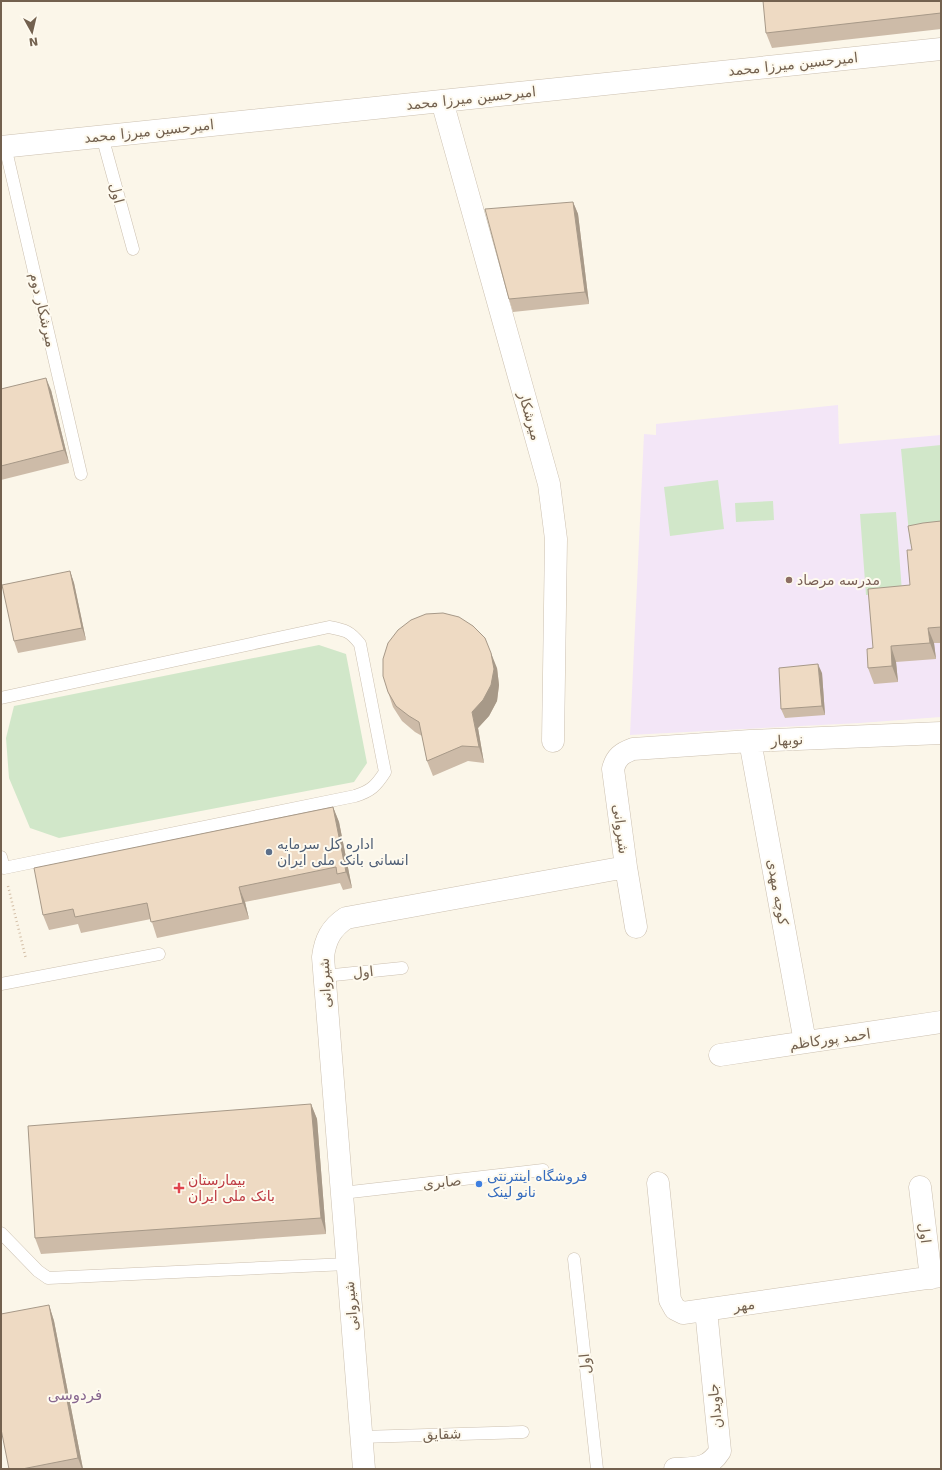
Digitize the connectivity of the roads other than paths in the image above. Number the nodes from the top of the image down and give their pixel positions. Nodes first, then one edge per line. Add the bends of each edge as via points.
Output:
1 (941, 49) edge
2 (442, 101) junction
3 (102, 136) junction
4 (3, 147) edge
5 (133, 249) dead end
6 (82, 474) dead end
7 (1, 698) edge
8 (941, 733) edge
9 (553, 741) dead end
10 (750, 741) junction
11 (633, 749) joint
12 (2, 863) edge
13 (626, 867) junction
14 (636, 927) dead end
15 (158, 954) dead end
16 (323, 967) junction
17 (402, 968) dead end
18 (1, 984) edge
19 (941, 1022) edge
20 (805, 1042) junction
21 (720, 1055) dead end
22 (543, 1170) dead end
23 (658, 1183) dead end
24 (920, 1187) dead end
25 (342, 1193) junction
26 (1, 1234) edge
27 (574, 1259) dead end
28 (347, 1264) junction
29 (936, 1277) edge
30 (706, 1310) junction
31 (523, 1432) dead end
32 (361, 1437) junction
33 (364, 1469) edge
34 (597, 1469) edge
35 (675, 1469) edge

1 - 2 street, امیرحسین میرزا محمد
2 - 3 street, امیرحسین میرزا محمد
2 - 9 street, میرشکار via 549,484 556,539
3 - 4 street, امیرحسین میرزا محمد
3 - 5 lane, اول
4 - 6 lane, میرشکار دوم
7 - 12 lane via 329,627 342,629 352,634 360,644 385,772 367,792 355,796
8 - 10 street, نوبهار
10 - 11 street, نوبهار
10 - 20 street, کوچه مهدی
11 - 13 street, شیروانی via 618,757 613,769
13 - 14 street
13 - 16 street, شیروانی via 346,918 330,932 324,945
15 - 18 lane
16 - 17 lane, اول
16 - 25 street, شیروانی
19 - 20 street, احمد پورکاظم
20 - 21 street, احمد پورکاظم
22 - 25 lane, صابری
23 - 30 street, مهر via 670,1300 675,1309 683,1313
24 - 29 street, اول
25 - 28 street, شیروانی
26 - 28 lane via 48,1278
27 - 34 lane, اول
28 - 32 street, شیروانی
29 - 30 street, مهر
30 - 35 street, جاویدان via 720,1451 714,1460 700,1467
31 - 32 lane, شقایق
32 - 33 street, شیروانی

